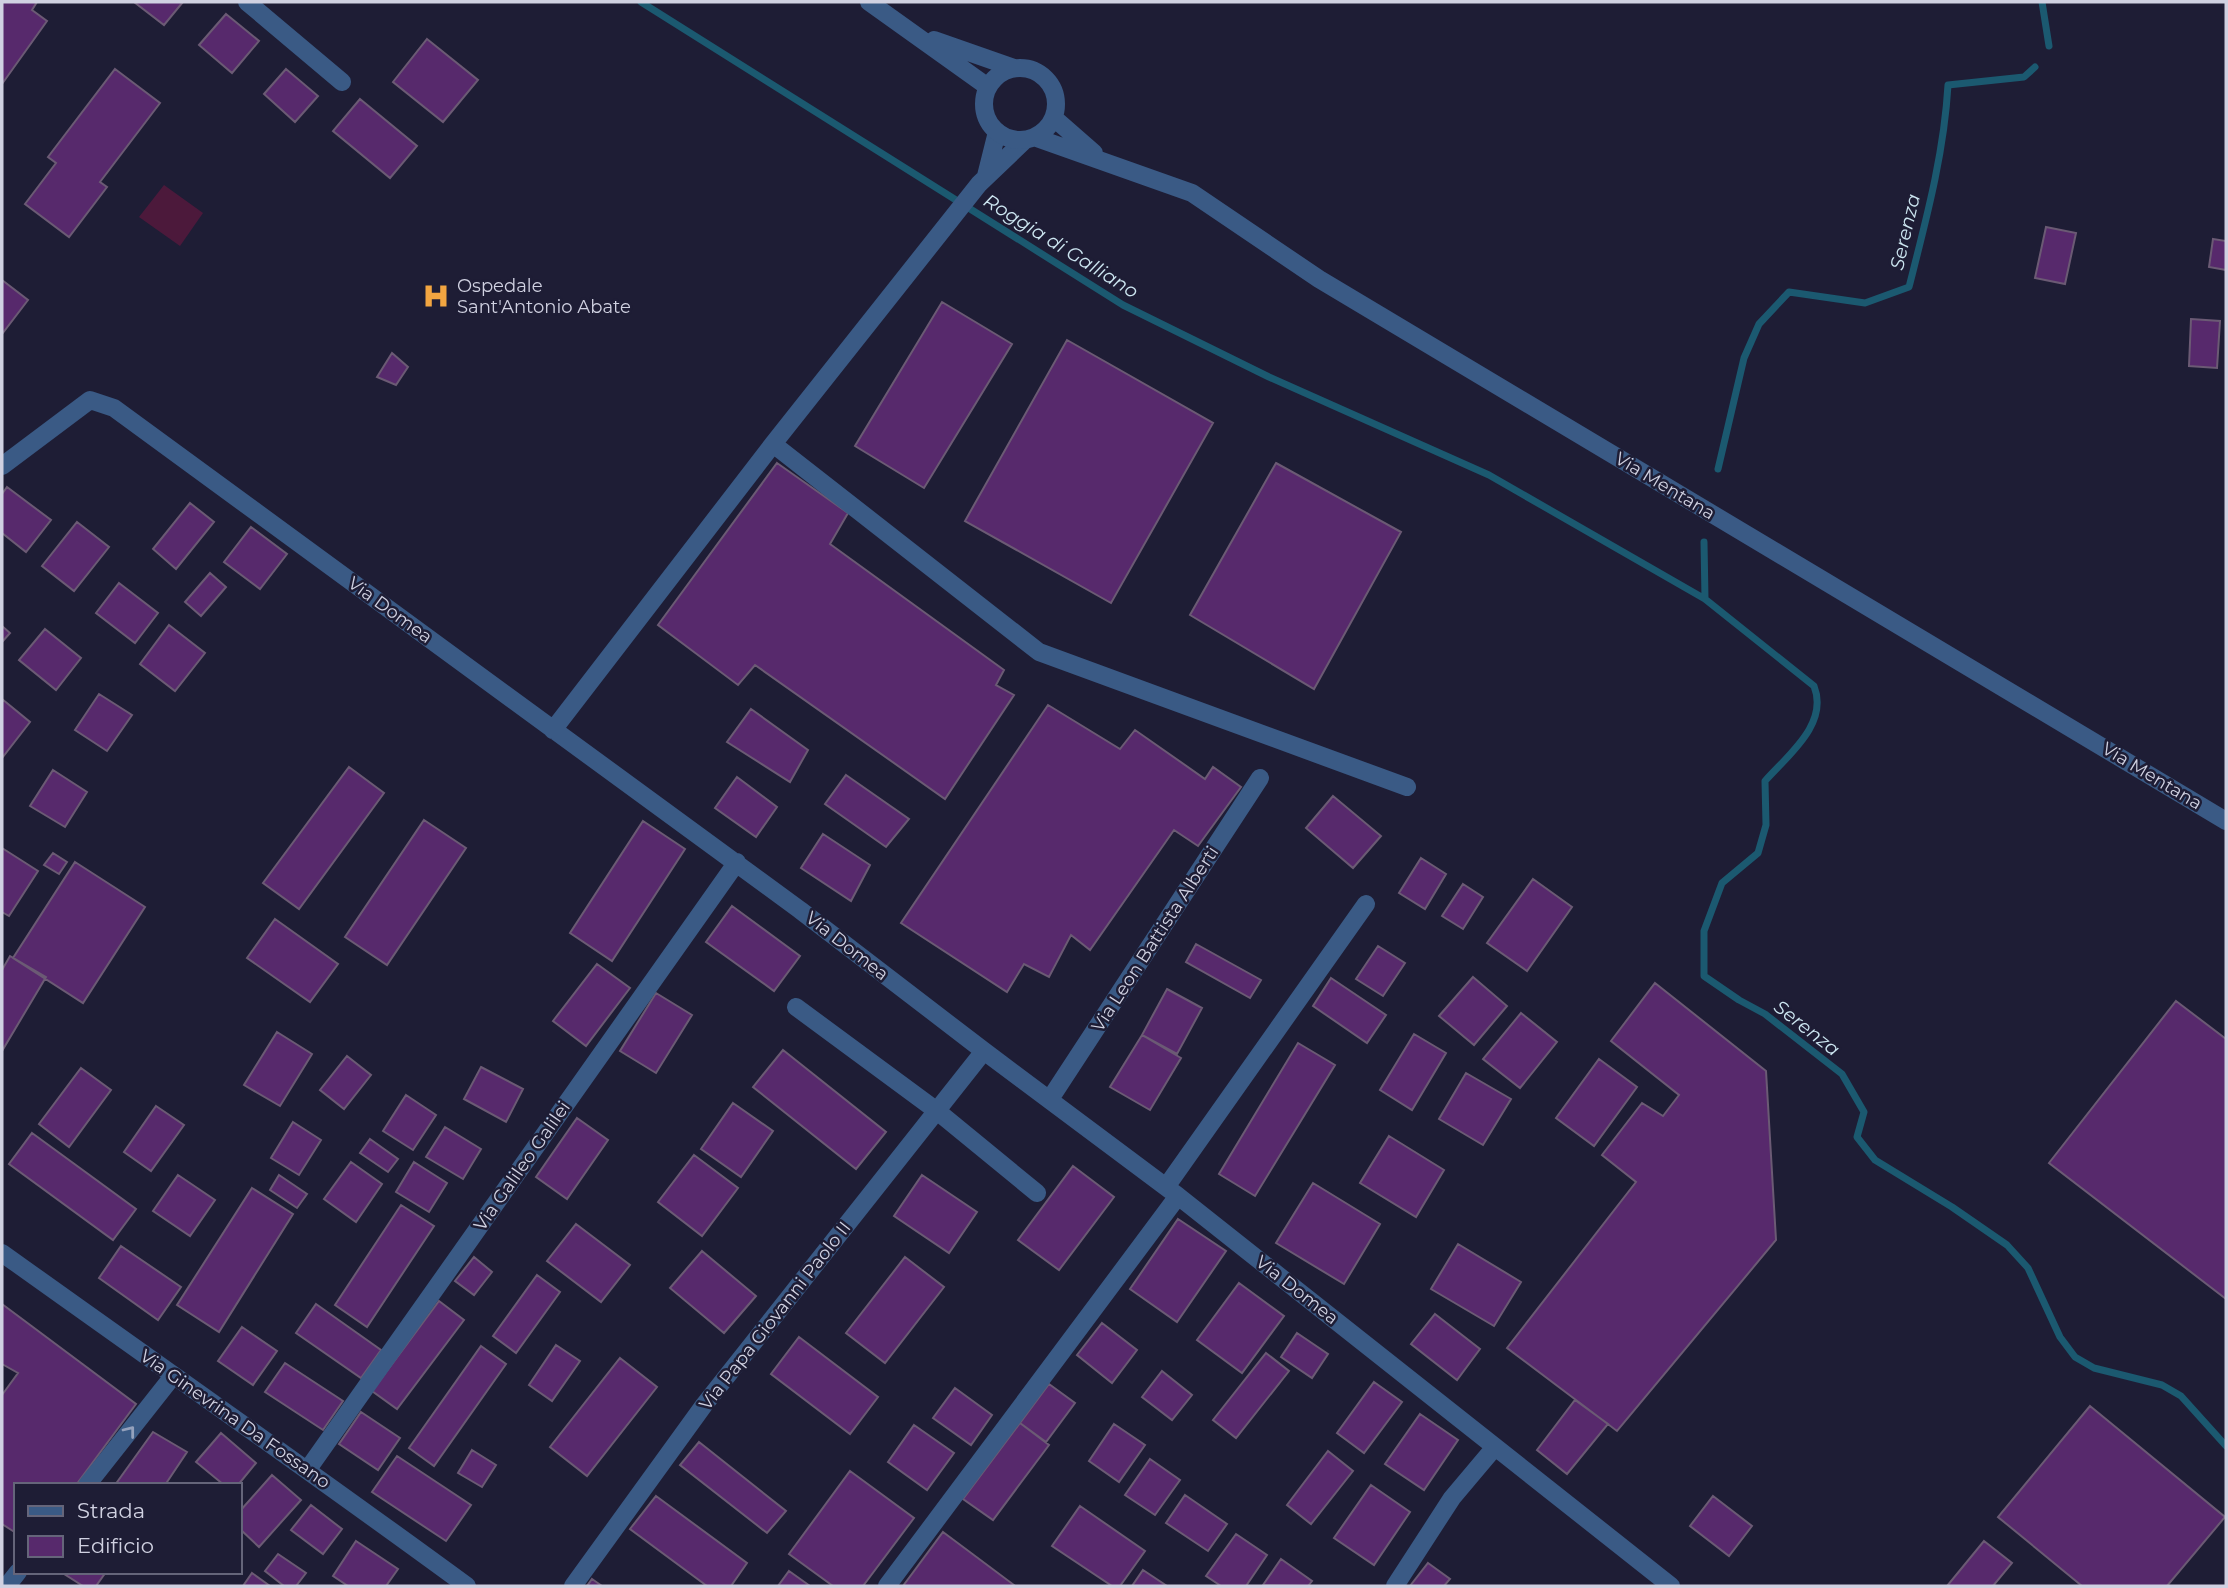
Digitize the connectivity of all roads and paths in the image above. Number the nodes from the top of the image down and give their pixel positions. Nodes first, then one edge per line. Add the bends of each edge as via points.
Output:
1 (247, 2) edge
2 (869, 2) edge
3 (914, 33) junction
4 (1014, 68) junction
5 (342, 82) dead end
6 (988, 87) junction
7 (1054, 118) junction
8 (997, 132) junction
9 (1029, 139) junction
10 (1101, 160) junction
11 (983, 181) junction
12 (773, 444) junction
13 (2, 466) edge
14 (553, 730) junction
15 (1260, 778) dead end
16 (1407, 787) dead end
17 (2226, 821) edge
18 (737, 862) junction
19 (1366, 904) dead end
20 (796, 1007) dead end
21 (984, 1051) junction
22 (1050, 1099) junction
23 (937, 1111) junction
24 (1172, 1192) junction
25 (1037, 1193) dead end
26 (2, 1253) edge
27 (173, 1376) junction
28 (1495, 1447) junction
29 (308, 1469) junction
30 (89, 1483) edge
31 (467, 1586) edge
32 (573, 1586) edge
33 (887, 1586) edge
34 (1395, 1586) edge
35 (1671, 1586) edge

1 - 5 street
2 - 3 street
3 - 4 street
3 - 6 street
4 - 6 street
4 - 7 street via 1035,71 1051,86
6 - 8 street via 986,116
7 - 9 street via 1042,133
7 - 10 street, Via Mentana
8 - 9 street
8 - 11 street
9 - 10 street, Via Mentana
9 - 11 street
10 - 17 street, Via Mentana via 1192,193 1319,279
11 - 12 street
12 - 14 street
12 - 16 street via 1039,652
13 - 14 street, Via Domea via 90,400 114,408
14 - 18 street, Via Domea
15 - 22 street, Via Leon Battista Alberti
18 - 21 street, Via Domea
18 - 29 street, Via Galileo Galilei
19 - 24 street
20 - 23 street
21 - 22 street, Via Domea
21 - 23 street, Via Papa Giovanni Paolo II
22 - 24 street, Via Domea
23 - 25 street
23 - 32 street, Via Papa Giovanni Paolo II via 704,1405
24 - 28 street, Via Domea
24 - 33 street
26 - 27 street, Via Ginevrina Da Fossano
27 - 29 street, Via Ginevrina Da Fossano
30 -> 27 street
28 - 34 street via 1452,1498
28 - 35 street, Via Domea
29 - 31 street, Via Ginevrina Da Fossano

